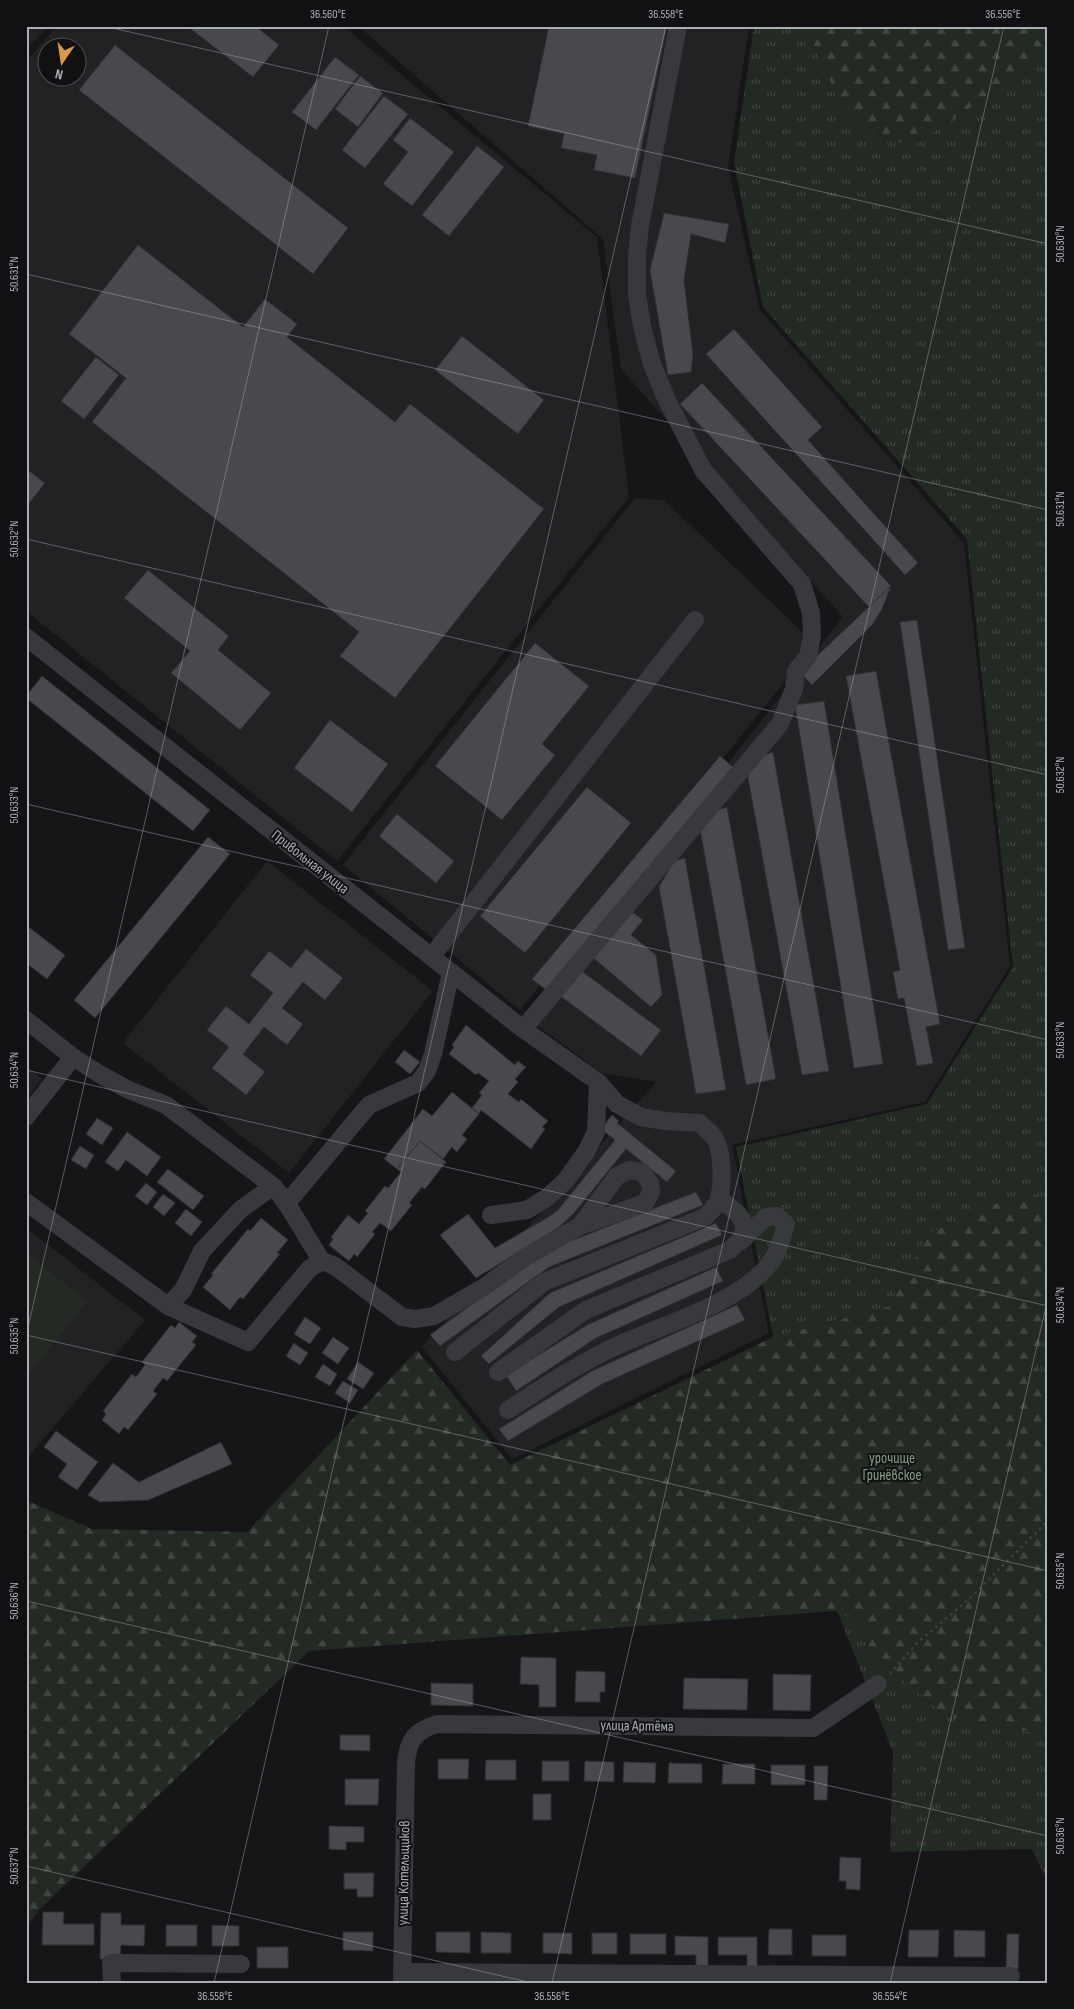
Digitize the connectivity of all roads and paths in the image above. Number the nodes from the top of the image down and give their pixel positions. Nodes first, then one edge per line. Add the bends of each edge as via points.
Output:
1 (678, 26) edge
2 (696, 620) dead end
3 (26, 637) edge
4 (431, 957) junction
5 (450, 972) junction
6 (26, 1020) edge
7 (523, 1029) junction
8 (74, 1057) junction
9 (598, 1082) junction
10 (26, 1117) edge
11 (273, 1186) junction
12 (719, 1199) junction
13 (26, 1202) edge
14 (287, 1203) junction
15 (491, 1215) dead end
16 (580, 1226) dead end
17 (741, 1241) junction
18 (322, 1262) junction
19 (168, 1306) junction
20 (455, 1352) dead end
21 (498, 1372) dead end
22 (508, 1410) dead end
23 (1048, 1521) edge
24 (878, 1684) joint
25 (406, 1763) joint
26 (240, 1964) dead end
27 (1011, 1976) dead end
28 (402, 1977) edge
29 (112, 1983) edge

1 - 7 street via 640,226 637,255 642,326 652,364 666,398 704,470 802,584 811,612 812,636 808,656 796,671 794,689 780,724
2 - 4 street
3 - 4 street, Привольная улица
4 - 5 street, Привольная улица
5 - 7 street, Привольная улица
5 - 14 street via 427,1071 418,1083 369,1105
6 - 8 street
7 - 9 street, Привольная улица
8 - 10 street
8 - 11 street via 129,1090 166,1105
9 - 12 street, Привольная улица via 617,1104 641,1117 700,1124 710,1133 720,1155 722,1179
9 - 15 street via 596,1132 566,1180 548,1198 526,1210
11 - 14 street
11 - 19 street via 240,1210 202,1251 183,1290
12 - 17 street via 738,1212 744,1224
12 - 20 street via 705,1217 544,1282
13 - 19 street
14 - 18 street
16 - 18 street via 434,1316 415,1319 402,1318 335,1266
17 - 21 street via 730,1250 586,1310
17 - 22 street via 766,1217 777,1216 786,1224 770,1262 748,1286 607,1350
18 - 19 street via 310,1268 248,1342
23 - 24 path
24 - 25 street, улица Артёма via 813,1728 437,1724 424,1728 413,1737 407,1749
25 - 28 street, улица Котельщиков
26 - 29 street via 112,1963
27 - 28 street

